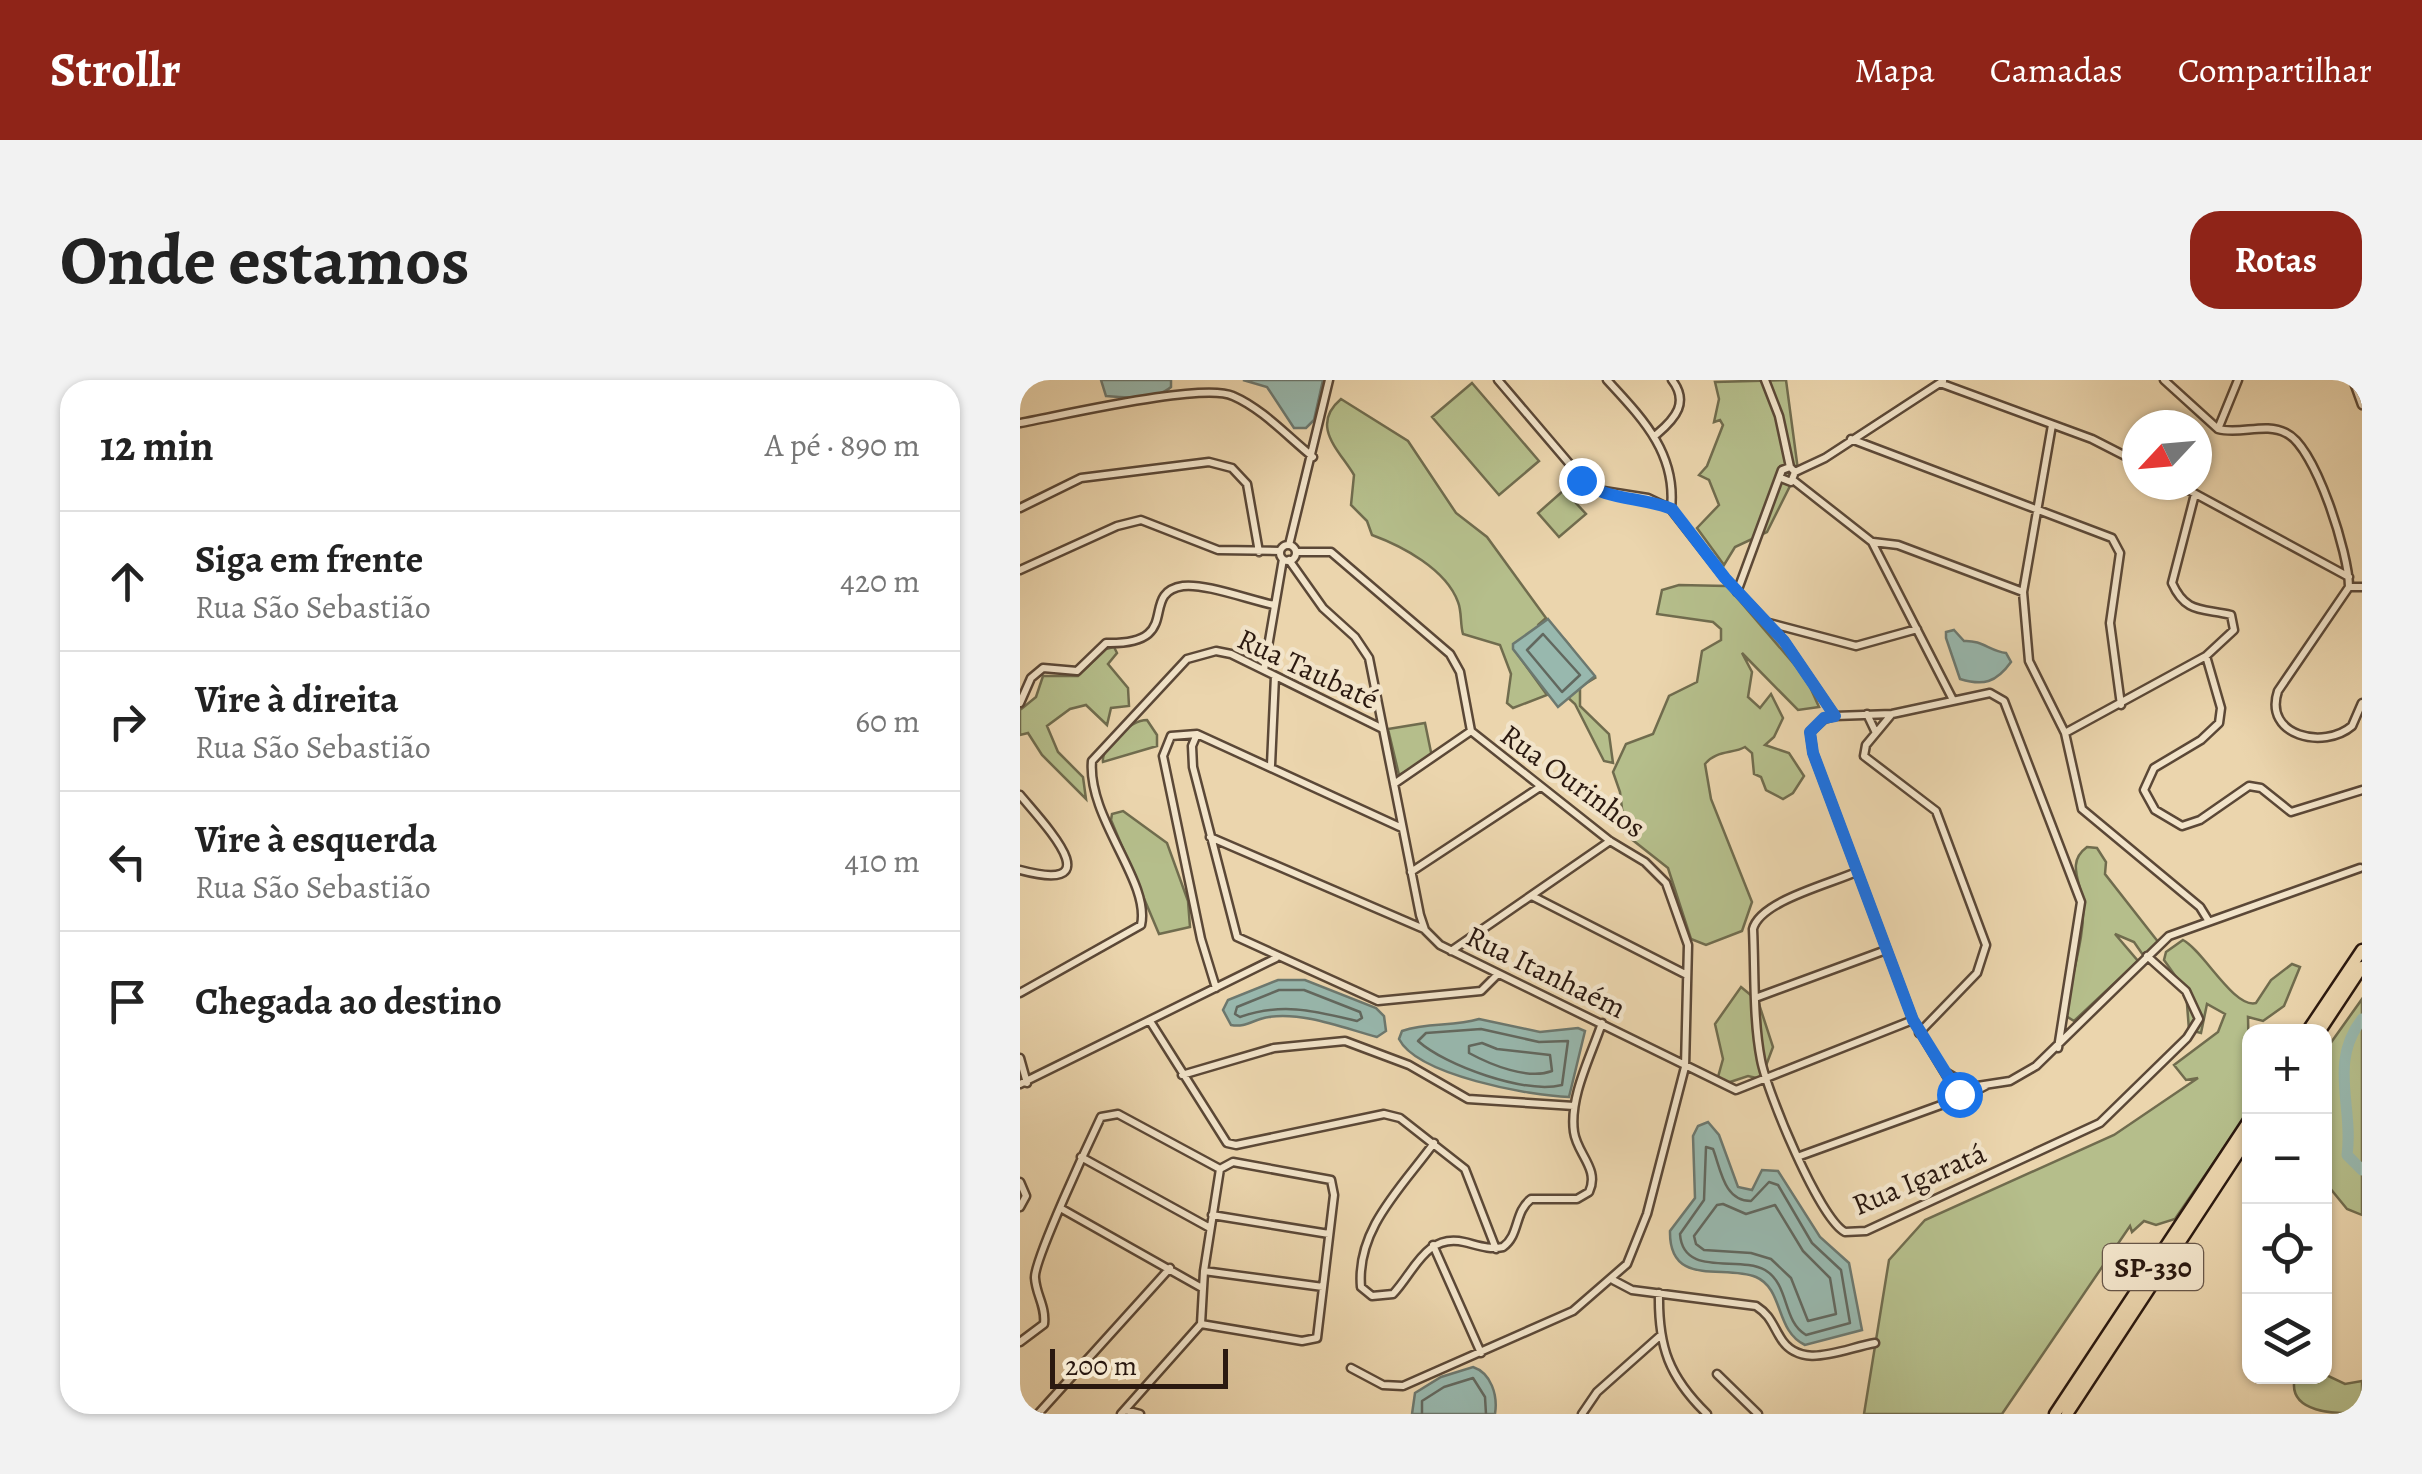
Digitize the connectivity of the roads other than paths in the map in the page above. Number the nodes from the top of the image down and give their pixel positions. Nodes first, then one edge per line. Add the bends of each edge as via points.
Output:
1 (1329, 380) edge
2 (1498, 380) edge
3 (1607, 380) edge
4 (1672, 380) edge
5 (1764, 380) edge
6 (2164, 380) edge
7 (2238, 380) edge
8 (2353, 380) edge
9 (1942, 381) edge
10 (2362, 404) edge
11 (1020, 423) edge
12 (2052, 424) junction
13 (1864, 430) junction
14 (2218, 430) junction
15 (1657, 434) junction
16 (1850, 439) junction
17 (1866, 447) junction
18 (2122, 455) edge
19 (1312, 457) junction
20 (1793, 473) junction
21 (1782, 478) junction
22 (2193, 500) edge
23 (2206, 500) edge
24 (2036, 506) junction
25 (1020, 508) edge
26 (1672, 509) junction
27 (1872, 542) junction
28 (1292, 548) junction
29 (1259, 552) junction
30 (1284, 557) junction
31 (1023, 569) edge
32 (2349, 577) junction
33 (1020, 579) edge
34 (2350, 587) junction
35 (2362, 587) edge
36 (1737, 592) junction
37 (2023, 592) junction
38 (1274, 605) junction
39 (1767, 622) junction
40 (1917, 629) junction
41 (2206, 656) junction
42 (1264, 670) junction
43 (1275, 676) junction
44 (1954, 700) junction
45 (1020, 702) edge
46 (2362, 702) edge
47 (2121, 705) junction
48 (1867, 714) junction
49 (1892, 714) junction
50 (1835, 716) junction
51 (1384, 730) junction
52 (1471, 731) junction
53 (1876, 732) junction
54 (2066, 733) junction
55 (1197, 734) junction
56 (1271, 764) junction
57 (1394, 784) junction
58 (1540, 787) junction
59 (2362, 790) edge
60 (1020, 796) edge
61 (1403, 828) junction
62 (1209, 837) junction
63 (1610, 841) junction
64 (2360, 868) edge
65 (1020, 870) edge
66 (1411, 872) junction
67 (1856, 872) junction
68 (1532, 896) junction
69 (2208, 920) junction
70 (1425, 930) junction
71 (1886, 950) junction
72 (2362, 950) edge
73 (1450, 952) junction
74 (2147, 956) junction
75 (1277, 958) junction
76 (2362, 967) edge
77 (1498, 974) junction
78 (1688, 976) junction
79 (1216, 988) junction
80 (1020, 992) edge
81 (1758, 997) junction
82 (1913, 1020) junction
83 (1150, 1021) junction
84 (1602, 1023) junction
85 (2313, 1024) edge
86 (2325, 1024) edge
87 (2058, 1025) junction
88 (2075, 1029) junction
89 (1920, 1033) junction
90 (2058, 1048) junction
91 (1020, 1058) edge
92 (1685, 1067) junction
93 (1182, 1075) junction
94 (1766, 1081) junction
95 (1024, 1083) edge
96 (1987, 1085) junction
97 (1958, 1086) junction
98 (1971, 1086) junction
99 (1966, 1096) junction
100 (1951, 1100) junction
101 (1574, 1106) junction
102 (2242, 1131) edge
103 (1434, 1143) junction
104 (2242, 1147) edge
105 (2242, 1154) edge
106 (1082, 1156) junction
107 (1800, 1156) junction
108 (2232, 1161) junction
109 (1218, 1171) junction
110 (1020, 1182) edge
111 (1020, 1207) edge
112 (1062, 1209) junction
113 (1212, 1215) junction
114 (1210, 1228) junction
115 (1330, 1234) junction
116 (1433, 1245) junction
117 (1496, 1249) junction
118 (1170, 1268) junction
119 (1204, 1271) junction
120 (1613, 1280) junction
121 (1323, 1287) junction
122 (1203, 1288) junction
123 (1659, 1293) junction
124 (1201, 1324) junction
125 (1662, 1334) junction
126 (1020, 1342) edge
127 (1875, 1343) dead end
128 (1481, 1353) junction
129 (1351, 1368) dead end
130 (1717, 1374) dead end
131 (1123, 1412) edge
132 (1038, 1414) edge
133 (1140, 1414) edge
134 (1582, 1414) edge
135 (1706, 1414) edge
136 (1758, 1414) edge
137 (2055, 1414) edge
138 (2067, 1414) edge

1 - 19 street
2 - 26 street via 1591,489
3 - 15 street
4 - 15 street via 1680,408
5 - 20 street
6 - 14 street
7 - 14 street
8 - 10 street
9 - 12 street
9 - 13 street
11 - 19 street via 1174,396 1226,394
12 - 18 street
12 - 24 street
13 - 16 street
13 - 17 street
14 - 32 street via 2271,428 2292,436 2334,518
15 - 26 street
16 - 17 street
16 - 20 street
17 - 24 street
19 - 28 street
20 - 21 street
20 - 21 street via 1782,470
20 - 27 street
21 - 36 street
22 - 41 street via 2172,582 2190,608 2228,614 2236,628
23 - 32 street
24 - 37 street
24 - 47 street via 2117,545 2110,623
25 - 29 street via 1081,478 1209,462 1232,468 1247,484
26 - 36 street
27 - 37 street via 1898,545
27 - 40 street
28 - 30 street
28 - 30 street
28 - 52 street, Rua Ourinhos via 1330,552 1450,654
29 - 30 street
29 - 31 street via 1218,550 1141,520
30 - 38 street
30 - 51 street, Rua Itanhaém via 1363,647
31 - 33 street
32 - 34 street
34 - 35 street
34 - 46 street via 2278,691 2275,708 2290,731 2332,735 2352,726
36 - 39 street
37 - 54 street via 2029,661
38 - 42 street
38 - 45 street via 1194,586 1176,588 1162,600 1146,638 1106,643 1071,673 1043,668
39 - 40 street via 1856,646
39 - 50 street
40 - 44 street
41 - 47 street
41 - 59 street via 2219,724 2148,774 2144,790 2155,810 2182,826 2250,786 2290,812
42 - 43 street, Rua Taubaté
42 - 80 street, Rua Taubaté via 1216,651 1187,659 1098,752 1090,786 1140,900 1142,925
43 - 51 street, Rua Taubaté
43 - 56 street
44 - 49 street
44 - 87 street via 1990,694 2004,700 2080,893
47 - 54 street
48 - 49 street
48 - 50 street
48 - 53 street
49 - 53 street
50 - 67 street via 1814,725 1809,739
51 - 57 street, Rua Itanhaém
52 - 57 street
52 - 58 street, Rua Ourinhos
53 - 89 street via 1864,756 1936,811 1986,945 1978,973
54 - 69 street via 2082,809
55 - 56 street
55 - 62 street via 1192,756
55 - 79 street via 1171,736 1163,756
56 - 61 street
57 - 61 street, Rua Itanhaém
58 - 63 street, Rua Ourinhos
58 - 66 street
60 - 65 street via 1068,856 1058,876
61 - 66 street, Rua Itanhaém
62 - 70 street
62 - 75 street via 1232,930
63 - 68 street
63 - 78 street, Rua Ourinhos via 1666,883 1688,945
64 - 69 street
66 - 70 street, Rua Itanhaém
67 - 71 street
67 - 81 street, Rua Igaratá via 1771,906 1756,919
68 - 73 street
68 - 78 street
69 - 74 street via 2168,936
70 - 73 street, Rua Itanhaém
71 - 81 street
71 - 82 street
72 - 85 highway
73 - 77 street, Rua Itanhaém
74 - 88 street
74 - 107 street, Rua Igaratá via 2186,991 2198,1010 2198,1026 2100,1123 1855,1234 1828,1219
75 - 77 street via 1378,1001 1481,991
75 - 79 street
76 - 86 highway
77 - 84 street, Rua Itanhaém
78 - 92 street, Rua Ourinhos
79 - 83 street
81 - 94 street, Rua Igaratá
82 - 89 street
82 - 94 street, Rua Itanhaém
83 - 93 street
83 - 95 street
84 - 92 street, Rua Itanhaém
84 - 101 street
87 - 88 street
87 - 90 street
88 - 90 street
89 - 97 street
90 - 96 street via 2025,1074
91 - 95 street
92 - 94 street, Rua Itanhaém via 1736,1090
92 - 120 street, Rua Ourinhos via 1636,1249
93 - 101 street via 1274,1048 1345,1041 1409,1065 1468,1100
93 - 103 street via 1233,1145 1384,1114
94 - 107 street, Rua Igaratá
96 - 98 street
96 - 99 street
97 - 98 street
97 - 99 street
97 - 100 street
98 - 99 street
99 - 100 street
100 - 107 street
101 - 117 street via 1574,1131 1592,1172 1589,1192 1531,1199 1512,1238
102 - 137 highway, SP-330
103 - 116 street via 1367,1236 1361,1287 1379,1298 1393,1294
103 - 117 street via 1470,1178
104 - 108 highway, SP-330
105 - 108 highway
106 - 109 street via 1101,1117 1113,1112
106 - 112 street
106 - 114 street
108 - 138 highway, SP-330
109 - 113 street
109 - 115 street via 1233,1162 1331,1180
110 - 111 street via 1026,1196
112 - 118 street
112 - 126 street via 1035,1276 1044,1324
113 - 114 street
113 - 115 street
114 - 119 street
115 - 121 street
116 - 117 street via 1458,1240
116 - 128 street
118 - 122 street
118 - 132 street
119 - 121 street
119 - 122 street
120 - 123 street
120 - 128 street via 1573,1311
121 - 124 street via 1321,1326 1312,1340
122 - 124 street
123 - 125 street
123 - 127 street via 1756,1306 1798,1354 1820,1356
124 - 131 street
125 - 134 street
125 - 135 street via 1674,1378
128 - 129 street via 1393,1387
130 - 136 street
131 - 133 street

